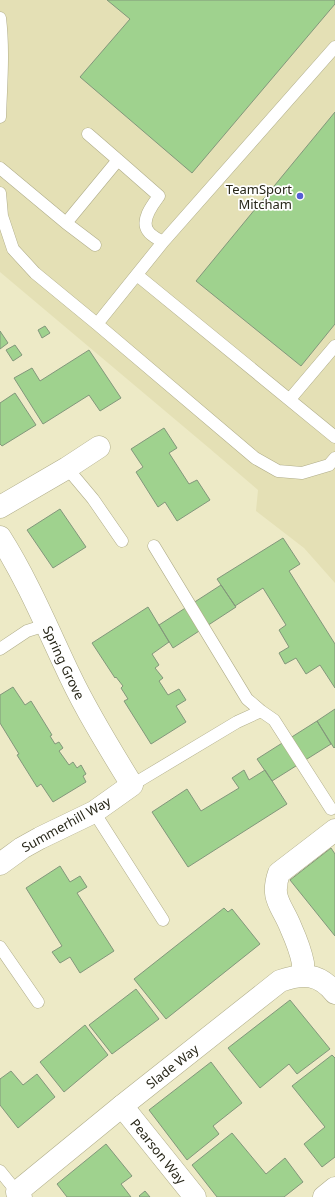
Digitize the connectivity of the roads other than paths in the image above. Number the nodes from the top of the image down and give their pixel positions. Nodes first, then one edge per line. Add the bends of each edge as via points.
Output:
1 (0, 18) edge
2 (335, 47) edge
3 (0, 117) edge
4 (88, 134) dead end
5 (118, 160) junction
6 (0, 168) edge
7 (0, 193) edge
8 (66, 222) junction
9 (163, 242) junction
10 (95, 245) dead end
11 (137, 275) junction
12 (97, 324) junction
13 (335, 346) edge
14 (290, 399) junction
15 (335, 437) edge
16 (99, 447) dead end
17 (335, 458) edge
18 (67, 468) junction
19 (0, 507) edge
20 (0, 537) edge
21 (122, 541) dead end
22 (154, 546) dead end
23 (46, 624) junction
24 (0, 649) edge
25 (261, 711) junction
26 (132, 785) junction
27 (94, 812) junction
28 (333, 819) edge
29 (1, 860) edge
30 (163, 920) dead end
31 (0, 947) edge
32 (303, 975) junction
33 (335, 993) edge
34 (38, 1002) dead end
35 (122, 1106) junction
36 (0, 1171) edge
37 (335, 1188) edge
38 (12, 1191) edge
39 (195, 1197) edge
40 (324, 1197) edge

1 - 3 lane
2 - 9 lane
4 - 5 lane
5 - 8 lane
5 - 9 lane via 159,196 147,213 146,225 147,230
6 - 8 lane
7 - 12 lane via 2,216 13,249 36,273
8 - 10 lane
9 - 11 lane
11 - 12 lane
11 - 14 lane
12 - 17 lane via 255,458 278,471 302,473 329,465
13 - 14 lane
14 - 15 lane
16 - 18 street
18 - 19 street
18 - 21 lane via 93,499
20 - 23 street, Spring Grove
22 - 25 lane via 247,699
23 - 24 lane via 27,631
23 - 26 street, Spring Grove via 93,721
25 - 26 lane via 237,722
25 - 28 lane via 274,720
26 - 27 street, Summerhill Way
27 - 29 street, Summerhill Way
27 - 30 lane
28 - 32 street via 279,873 275,883 275,894 291,927 303,962
31 - 34 lane
32 - 33 street via 322,981
32 - 35 street, Slade Way via 280,981
35 - 38 street, Slade Way
35 - 39 street, Pearson Way
36 - 38 lane
37 - 40 street

